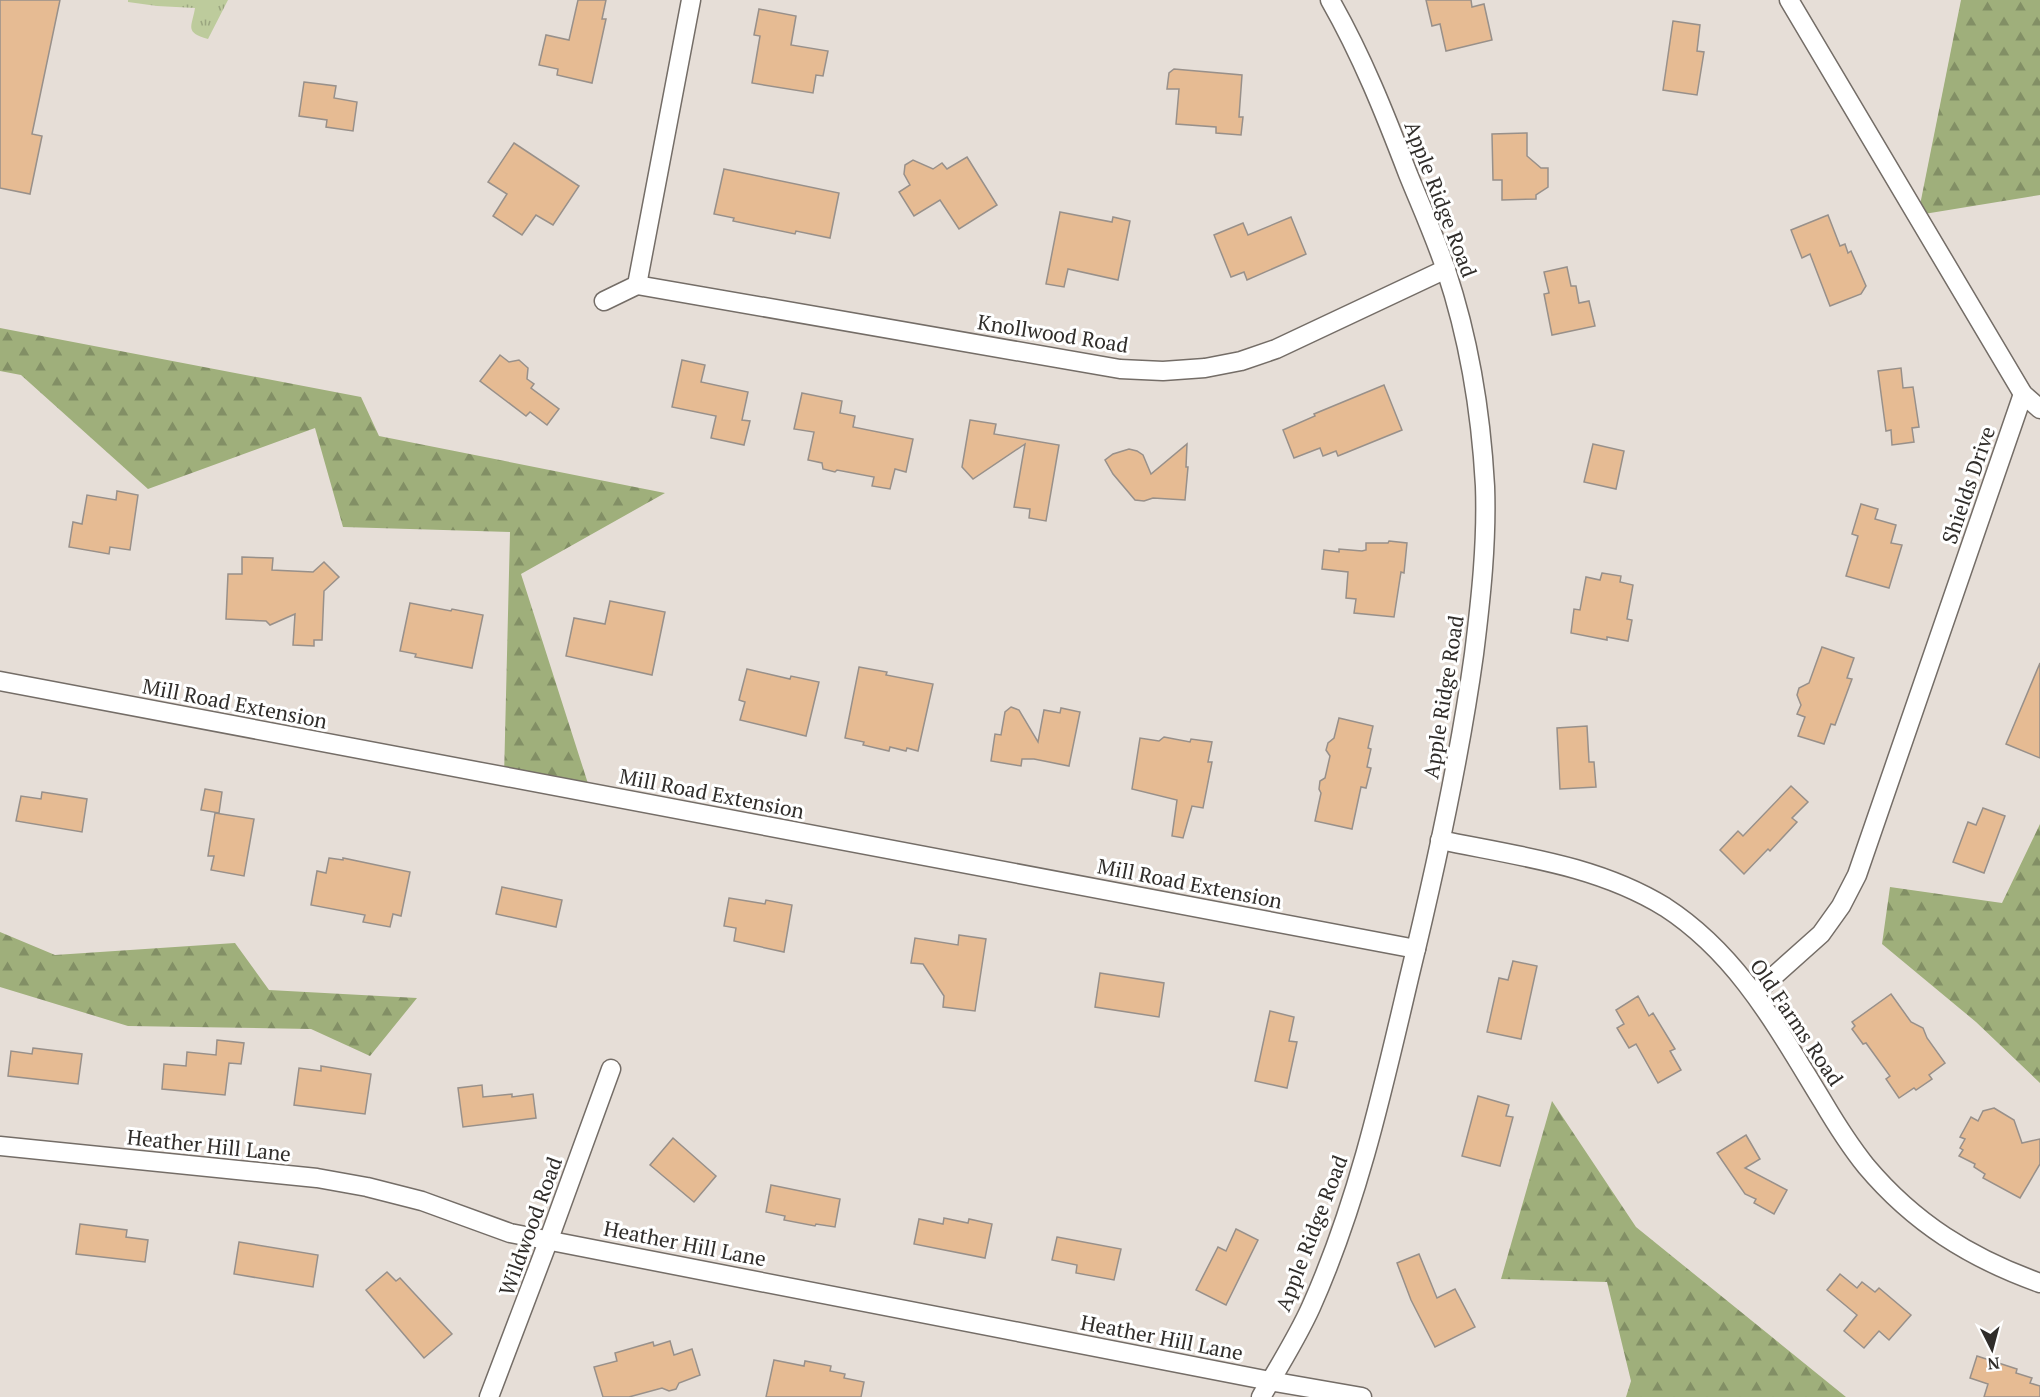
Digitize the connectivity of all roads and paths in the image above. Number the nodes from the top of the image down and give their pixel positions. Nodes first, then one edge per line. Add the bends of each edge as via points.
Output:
1 (692, 0) edge
2 (1330, 0) edge
3 (1789, 0) edge
4 (1446, 269) junction
5 (637, 285) junction
6 (604, 301) dead end
7 (2023, 394) junction
8 (2040, 409) edge
9 (0, 681) edge
10 (1440, 840) junction
11 (1416, 949) junction
12 (1755, 993) junction
13 (611, 1069) dead end
14 (0, 1146) edge
15 (549, 1239) junction
16 (2040, 1283) edge
17 (1265, 1389) edge
18 (489, 1397) edge
19 (1362, 1397) edge

1 - 5 street
2 - 4 street, Apple Ridge Road via 1378,95
3 - 7 street
4 - 5 street, Knollwood Road via 1276,349 1205,368 1162,371 1120,369
4 - 10 street, Apple Ridge Road via 1478,410 1485,544 1466,710
5 - 6 street
7 - 8 street
7 - 12 street, Shields Drive via 1857,875 1821,934
9 - 11 street, Mill Road Extension
10 - 11 street, Apple Ridge Road
10 - 12 street, Old Farms Road via 1574,868 1629,888 1665,907 1697,931
11 - 17 street, Apple Ridge Road via 1352,1202 1310,1310
12 - 16 street, Old Farms Road via 1840,1129 1894,1197 1964,1250
13 - 15 street, Wildwood Road
14 - 15 street, Heather Hill Lane via 317,1178 422,1201 510,1233
15 - 17 street, Heather Hill Lane
15 - 18 street, Wildwood Road
17 - 19 street, Heather Hill Lane

